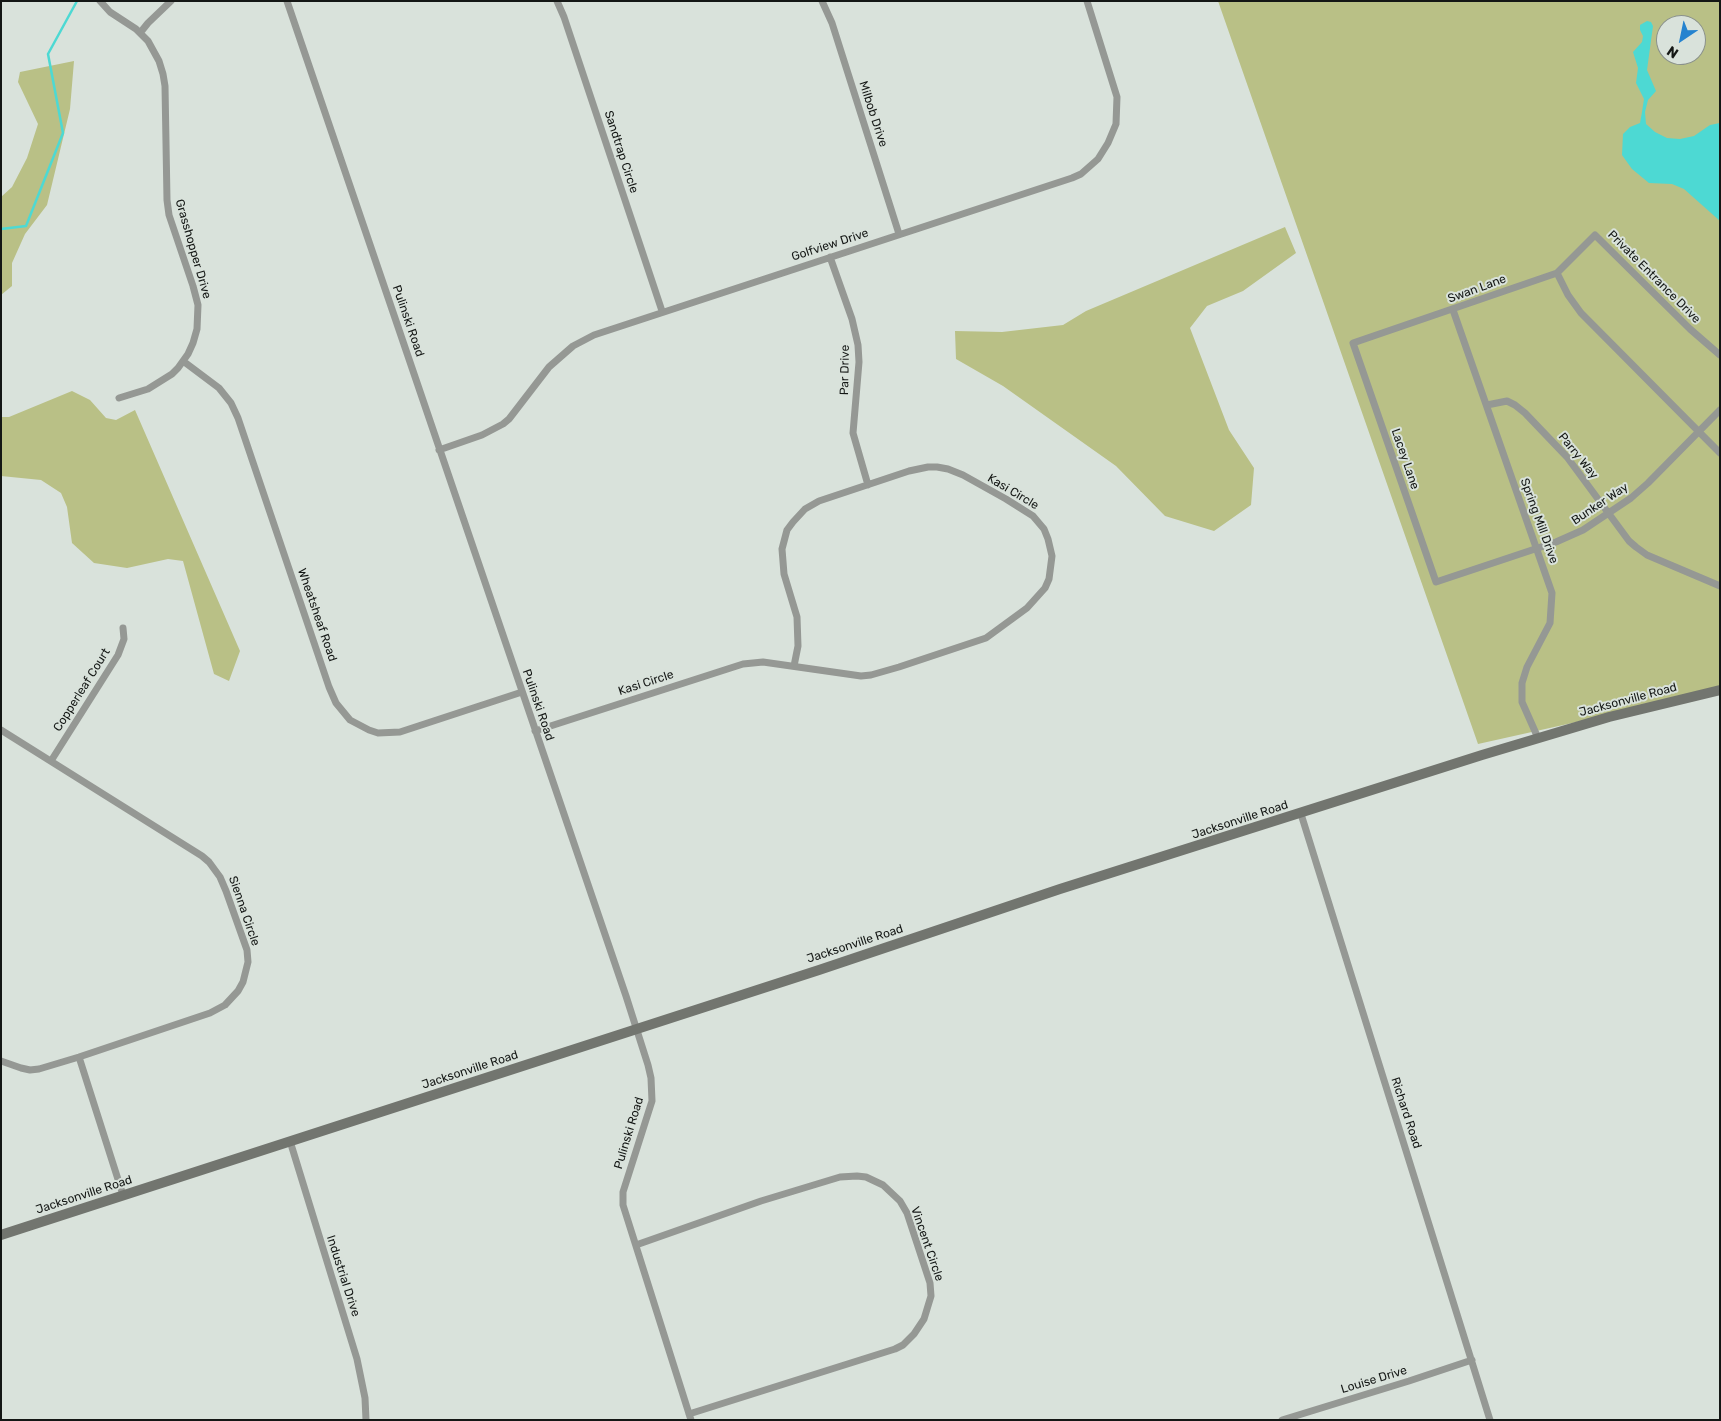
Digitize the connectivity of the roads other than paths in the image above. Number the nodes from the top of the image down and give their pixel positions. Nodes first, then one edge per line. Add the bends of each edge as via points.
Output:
1 (100, 1) edge
2 (171, 1) edge
3 (287, 1) edge
4 (557, 1) edge
5 (822, 1) edge
6 (1087, 1) edge
7 (140, 33) junction
8 (899, 234) junction
9 (1595, 235) joint
10 (830, 257) junction
11 (1557, 273) junction
12 (1453, 310) junction
13 (662, 311) junction
14 (1353, 343) joint
15 (1720, 355) edge
16 (183, 361) junction
17 (119, 398) dead end
18 (1487, 405) junction
19 (1720, 410) edge
20 (1699, 433) junction
21 (440, 450) junction
22 (1720, 454) edge
23 (868, 485) junction
24 (1609, 513) junction
25 (1536, 548) junction
26 (1436, 582) joint
27 (1720, 586) edge
28 (123, 628) dead end
29 (794, 666) junction
30 (1720, 690) edge
31 (522, 692) junction
32 (1, 730) edge
33 (535, 731) junction
34 (1538, 738) junction
35 (51, 761) junction
36 (1301, 814) junction
37 (636, 1029) junction
38 (79, 1058) junction
39 (1, 1061) edge
40 (290, 1141) junction
41 (123, 1196) junction
42 (1, 1235) edge
43 (636, 1245) junction
44 (1472, 1360) junction
45 (690, 1417) edge
46 (366, 1420) edge
47 (1282, 1420) edge
48 (1490, 1420) edge

1 - 7 street, Grasshopper Drive
2 - 7 street
3 - 21 street, Pulinski Road
4 - 13 street, Sandtrap Circle
5 - 8 street, Milbob Drive via 832,23
6 - 8 street, Golfview Drive via 1117,97 1116,124 1098,159 1072,178
7 - 16 street, Grasshopper Drive via 153,49 163,74 169,215 198,305 197,329
8 - 10 street, Golfview Drive
9 - 11 street, Swan Lane
9 - 15 street, Private Entrance Drive
10 - 13 street, Golfview Drive
10 - 23 street, Par Drive via 858,344 853,440
11 - 12 street, Swan Lane
11 - 20 street via 1581,313
12 - 14 street, Swan Lane
12 - 18 street, Spring Mill Drive
13 - 21 street, Golfview Drive via 594,335 573,346 549,368 503,424
14 - 26 street, Lacey Lane
16 - 17 street, Grasshopper Drive via 156,385
16 - 31 street, Wheatsheaf Road via 219,388 238,418 329,687 336,703 350,720 378,733 400,732
18 - 24 street, Parry Way via 1507,401 1525,413 1567,457
18 - 25 street, Spring Mill Drive
19 - 20 street, Bunker Way
20 - 22 street
20 - 24 street, Bunker Way via 1648,483
21 - 31 street, Pulinski Road
23 - 29 street, Kasi Circle via 819,501 805,509 788,530 782,558 798,617
23 - 29 street, Kasi Circle via 928,467 948,469 963,475 1038,521 1051,548 1049,579 1041,595 986,638 871,675
24 - 25 street, Bunker Way via 1570,536
24 - 27 street, Parry Way via 1629,541 1642,552
25 - 26 street, Bunker Way
25 - 34 street, Spring Mill Drive via 1552,593 1552,609 1550,623 1527,667 1522,683 1522,702
28 - 35 street, Copperleaf Court via 124,639 118,655
29 - 33 street, Kasi Circle via 763,662 743,664
30 - 34 main road, Jacksonville Road
31 - 33 street, Pulinski Road
32 - 35 street, Sienna Circle
33 - 37 street, Pulinski Road
34 - 36 main road, Jacksonville Road
35 - 38 street, Sienna Circle via 209,862 220,877 247,950 243,982 232,999 218,1010
36 - 37 main road, Jacksonville Road
36 - 44 street, Richard Road
37 - 40 main road, Jacksonville Road
37 - 43 street, Pulinski Road via 652,1090 649,1112 623,1192 623,1205
38 - 39 street, Sienna Circle via 30,1070
38 - 41 street
40 - 41 main road, Jacksonville Road
40 - 46 street, Industrial Drive via 358,1359
41 - 42 main road, Jacksonville Road
43 - 45 street, Pulinski Road
43 - 45 street, Vincent Circle via 840,1177 866,1177 883,1185 900,1201 930,1283 931,1296 924,1319 903,1345
44 - 47 street, Louise Drive
44 - 48 street, Richard Road

